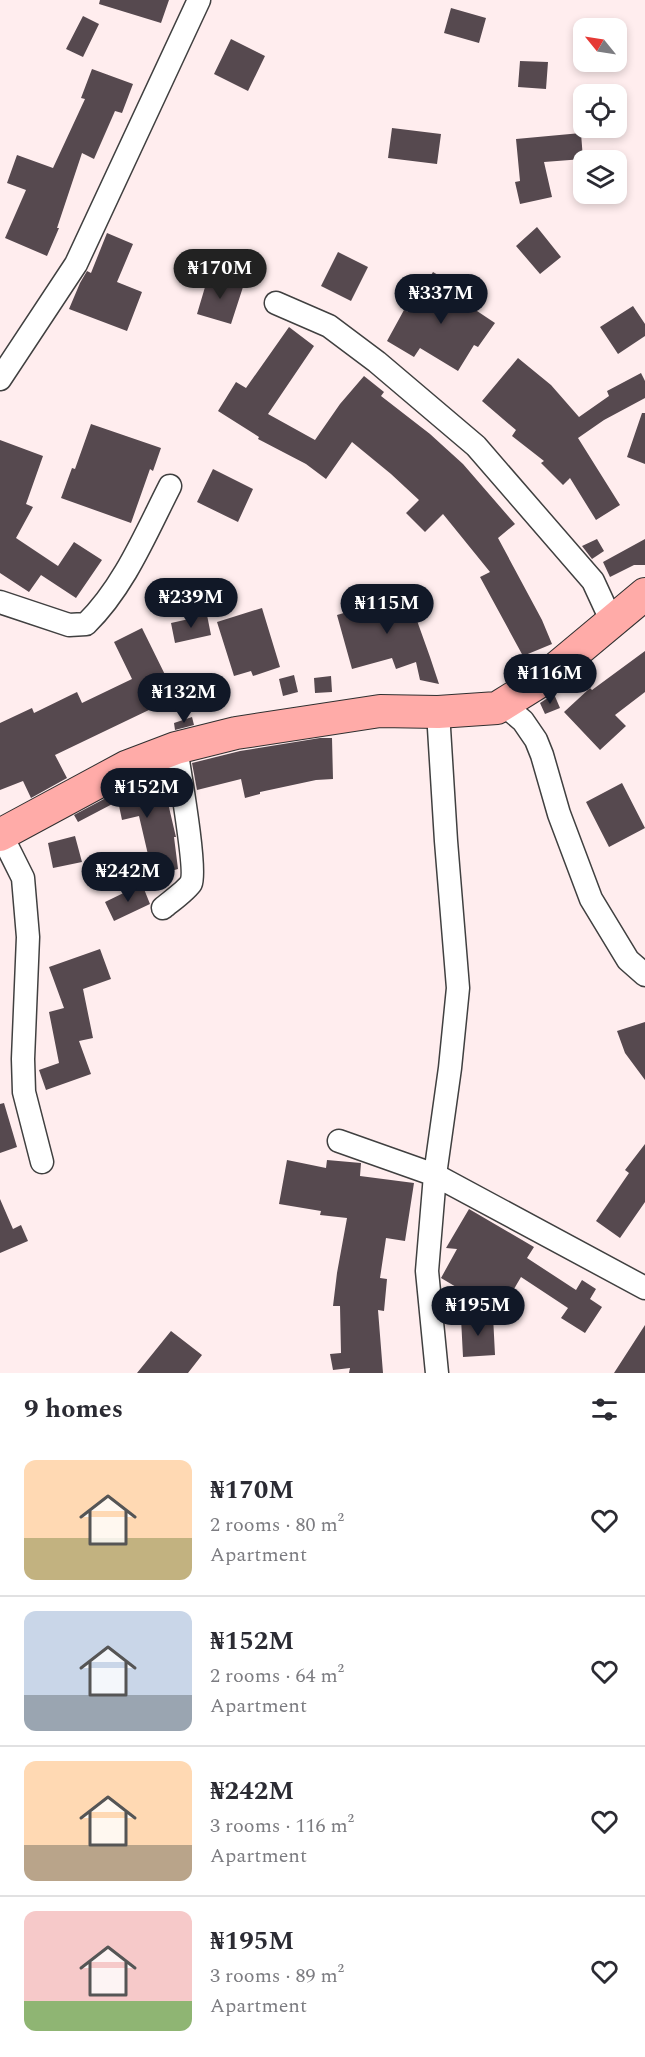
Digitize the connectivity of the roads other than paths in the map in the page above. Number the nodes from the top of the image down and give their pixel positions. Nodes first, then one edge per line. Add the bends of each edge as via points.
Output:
1 (199, 0) edge
2 (276, 303) dead end
3 (0, 379) edge
4 (170, 486) dead end
5 (645, 594) edge
6 (0, 602) edge
7 (611, 620) junction
8 (497, 708) junction
9 (438, 712) junction
10 (176, 748) junction
11 (1, 834) edge
12 (163, 908) dead end
13 (645, 975) edge
14 (339, 1141) dead end
15 (42, 1162) dead end
16 (435, 1175) junction
17 (645, 1288) edge
18 (437, 1373) edge

1 - 3 street via 76,264
2 - 7 street via 329,326 476,446 593,581
4 - 6 street via 114,592 86,624 69,625
5 - 7 street
7 - 8 street via 542,680
8 - 9 street
8 - 13 street via 510,710 536,740 591,899 628,960
9 - 10 street via 380,711 236,733
9 - 16 street via 458,988
10 - 11 street via 126,767
10 - 12 street via 193,876 191,884
11 - 15 street via 23,878 27,937 24,1092
14 - 16 street
16 - 17 street
16 - 18 street via 427,1271

